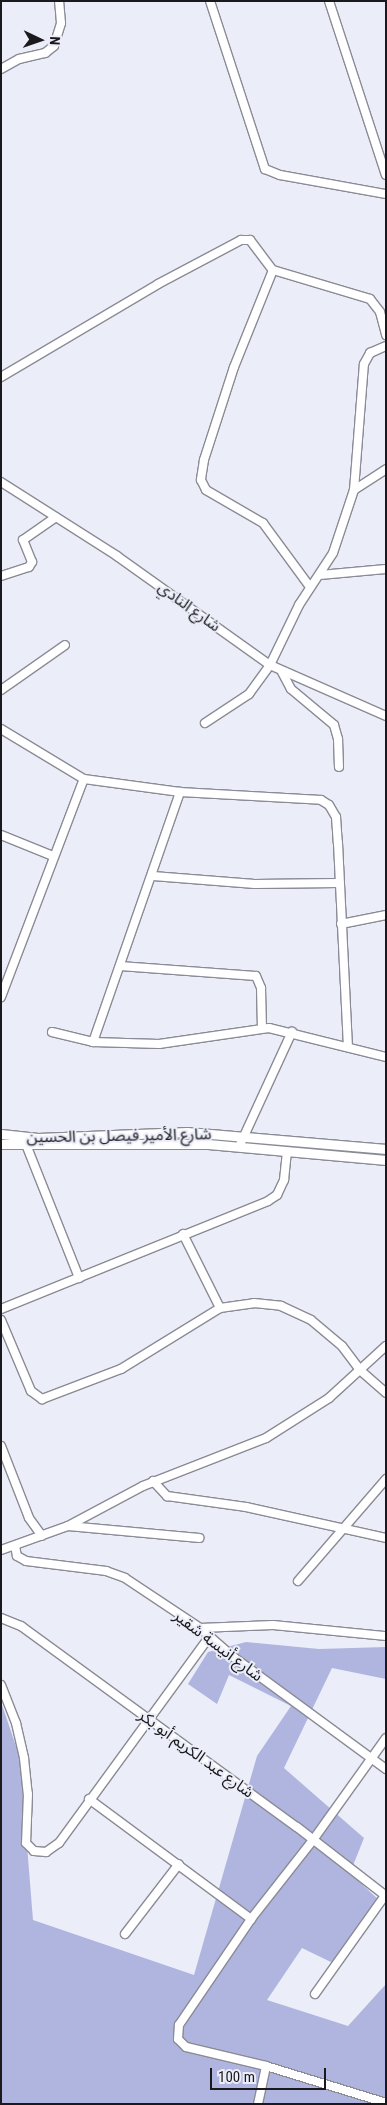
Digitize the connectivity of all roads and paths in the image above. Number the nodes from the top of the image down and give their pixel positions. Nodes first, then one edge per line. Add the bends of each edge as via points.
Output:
1 (59, 1) edge
2 (210, 1) edge
3 (329, 1) edge
4 (1, 69) edge
5 (386, 175) edge
6 (386, 194) edge
7 (273, 270) junction
8 (386, 335) edge
9 (386, 346) edge
10 (1, 377) edge
11 (386, 469) edge
12 (1, 482) edge
13 (354, 490) junction
14 (56, 517) junction
15 (386, 569) edge
16 (320, 574) junction
17 (1, 576) edge
18 (310, 588) junction
19 (65, 645) dead end
20 (270, 665) junction
21 (282, 672) junction
22 (1, 690) edge
23 (386, 716) edge
24 (205, 723) dead end
25 (1, 729) edge
26 (338, 766) dead end
27 (84, 779) junction
28 (180, 792) junction
29 (1, 835) edge
30 (53, 856) junction
31 (153, 876) junction
32 (338, 883) junction
33 (386, 915) edge
34 (340, 924) junction
35 (120, 966) junction
36 (1, 997) edge
37 (262, 1028) junction
38 (52, 1032) dead end
39 (292, 1032) junction
40 (93, 1042) junction
41 (348, 1046) junction
42 (386, 1056) edge
43 (1, 1134) edge
44 (245, 1136) junction
45 (1, 1144) edge
46 (27, 1147) junction
47 (239, 1147) junction
48 (386, 1149) edge
49 (286, 1152) junction
50 (386, 1160) edge
51 (183, 1234) junction
52 (79, 1278) junction
53 (220, 1308) junction
54 (1, 1309) edge
55 (1, 1320) edge
56 (386, 1346) edge
57 (361, 1371) junction
58 (386, 1393) edge
59 (1, 1446) edge
60 (386, 1479) edge
61 (154, 1482) junction
62 (68, 1526) junction
63 (341, 1528) junction
64 (42, 1536) junction
65 (199, 1538) dead end
66 (386, 1538) edge
67 (15, 1546) junction
68 (1, 1550) edge
69 (298, 1581) dead end
70 (1, 1618) edge
71 (223, 1627) junction
72 (200, 1628) junction
73 (386, 1636) edge
74 (209, 1637) junction
75 (217, 1644) junction
76 (1, 1685) edge
77 (148, 1720) junction
78 (386, 1738) edge
79 (372, 1758) junction
80 (386, 1768) edge
81 (89, 1799) junction
82 (313, 1840) junction
83 (179, 1864) junction
84 (385, 1896) edge
85 (251, 1919) junction
86 (125, 1934) dead end
87 (314, 1994) dead end
88 (266, 2066) junction
89 (386, 2103) edge
90 (258, 2104) edge

1 - 4 street via 61,23 54,46 45,53 19,59
2 - 6 street via 265,169
3 - 5 street
7 - 8 street via 370,299 380,312
7 - 10 street via 253,242 244,239 158,284
7 - 18 street via 234,367 204,460 201,480 206,490 264,523
9 - 13 street via 370,353 364,364
11 - 13 street
12 - 14 street, شارع النادي
13 - 16 street via 339,540
14 - 17 street via 23,540 32,562 29,567
14 - 20 street, شارع النادي
15 - 16 street
16 - 18 street
18 - 20 street
19 - 22 street
20 - 21 street, شارع النادي
20 - 24 street via 241,702
21 - 23 street, شارع النادي
21 - 26 street via 291,689 334,725 338,739
25 - 27 street
27 - 28 street
27 - 30 street
28 - 31 street
28 - 32 street via 325,802 336,817
29 - 30 street
30 - 36 street
31 - 32 street via 255,884
31 - 35 street
32 - 34 street
33 - 34 street
34 - 41 street
35 - 37 street via 256,976 261,988
35 - 40 street
37 - 39 street
37 - 40 street via 168,1043
38 - 40 street
39 - 41 street
39 - 44 street
41 - 42 street
43 - 44 street, شارع الأمير فيصل بن الحسين via 38,1138 188,1132
44 - 47 street
44 - 48 street, شارع الأمير فيصل بن الحسين
45 - 46 street, شارع الأمير فيصل بن الحسين
46 - 47 street, شارع الأمير فيصل بن الحسين via 160,1144
46 - 52 street
47 - 49 street, شارع الأمير فيصل بن الحسين
49 - 50 street, شارع الأمير فيصل بن الحسين
49 - 51 street via 284,1180 273,1198
51 - 52 street
51 - 53 street
52 - 54 street
53 - 55 street via 121,1368 42,1399 31,1391
53 - 57 street via 270,1303 298,1312 333,1338
56 - 57 street
57 - 58 street
57 - 61 street via 329,1398 266,1438
59 - 64 street via 29,1518
60 - 63 street
61 - 62 street
61 - 63 street via 167,1496 246,1507
62 - 64 street
62 - 65 street
63 - 66 street
63 - 69 street
64 - 67 street
67 - 68 street
67 - 72 street, شارع أنيسة شقير via 17,1556 26,1561 116,1573
70 - 77 street, شارع عبد الكريم أبو بكر via 21,1626
71 - 72 street
71 - 73 street via 273,1625
71 - 75 street
72 - 74 street, شارع أنيسة شقير
74 - 75 street, شارع أنيسة شقير
74 - 77 street
75 - 79 street, شارع أنيسة شقير
76 - 81 street via 23,1750 28,1794 27,1846 36,1852 52,1850
77 - 81 street
77 - 82 street, شارع عبد الكريم أبو بكر
78 - 79 street
79 - 80 street, شارع أنيسة شقير
79 - 82 street
81 - 83 street
82 - 84 street, شارع عبد الكريم أبو بكر
82 - 85 street
83 - 85 street
83 - 86 street
84 - 87 street
85 - 88 street via 179,2025 178,2039 191,2049
88 - 89 street
88 - 90 street

